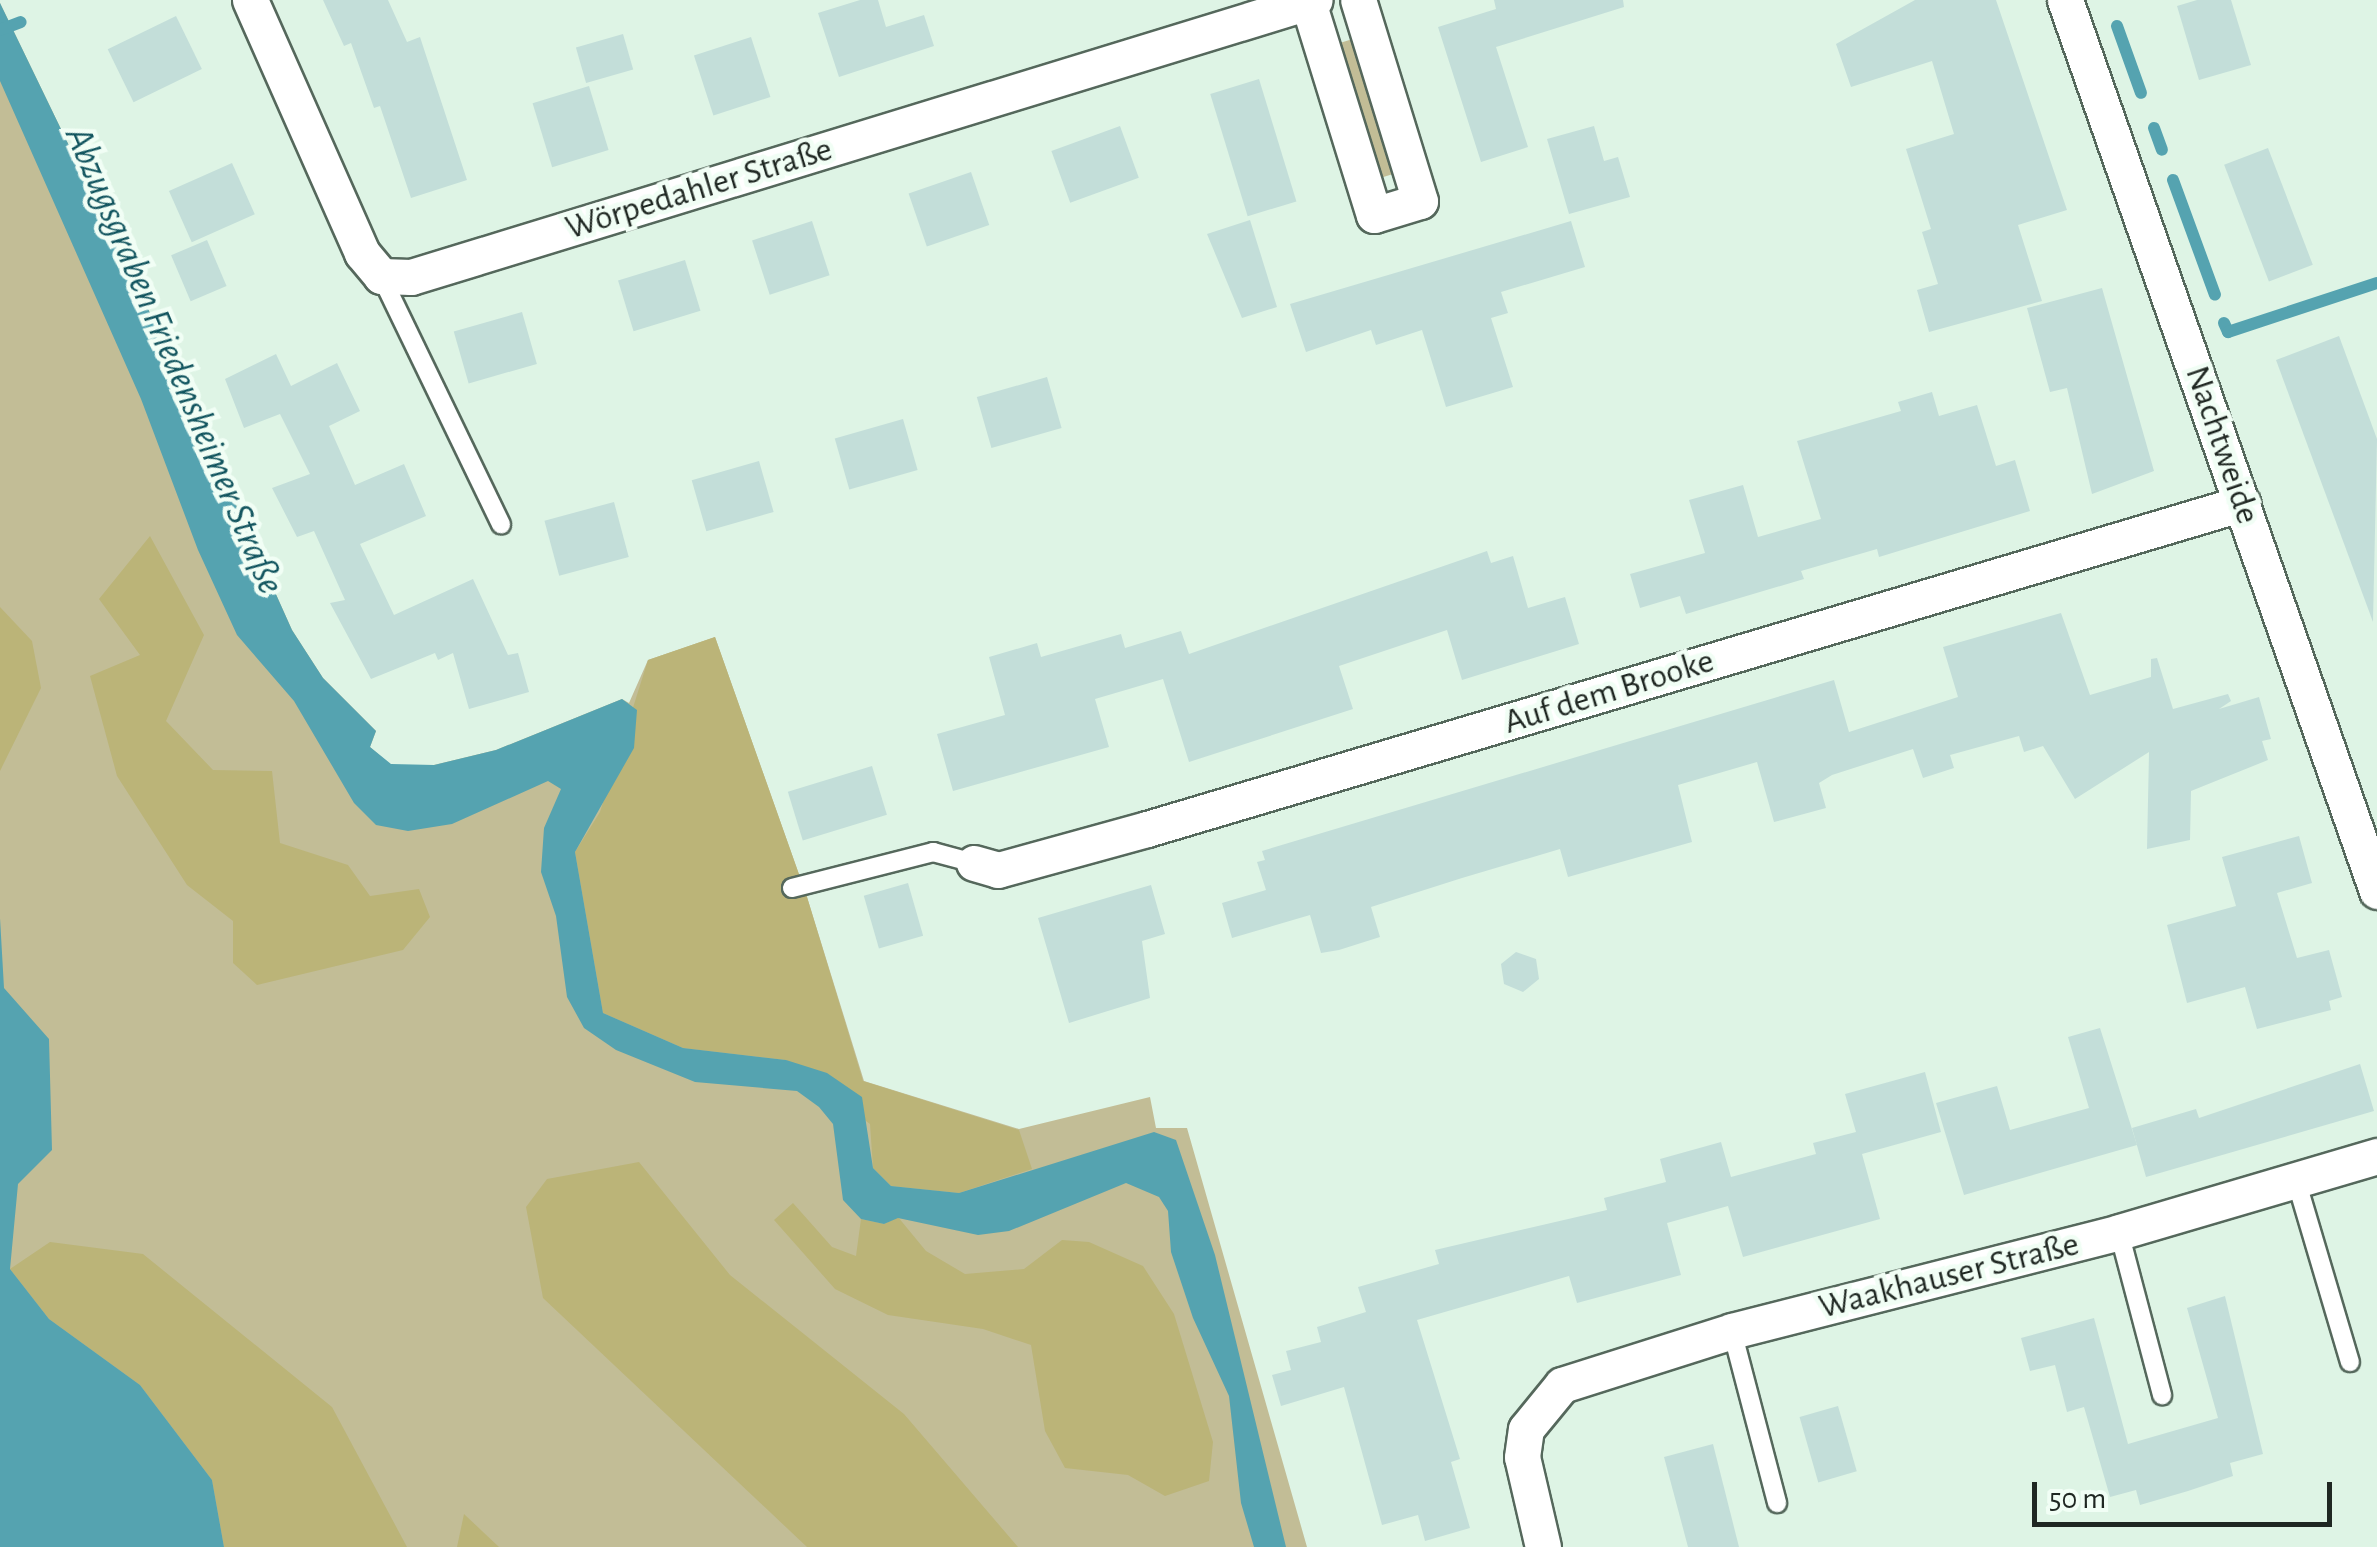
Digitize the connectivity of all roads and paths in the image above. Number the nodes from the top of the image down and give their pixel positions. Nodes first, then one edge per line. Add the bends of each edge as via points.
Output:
1 (250, 0) edge
2 (1358, 0) edge
3 (2065, 0) edge
4 (1312, 1) edge
5 (381, 276) junction
6 (2243, 504) junction
7 (501, 524) dead end
8 (974, 863) joint
9 (792, 888) dead end
10 (2377, 891) edge
11 (2377, 1156) edge
12 (2296, 1180) junction
13 (2119, 1232) junction
14 (1732, 1332) junction
15 (2350, 1362) dead end
16 (2162, 1395) dead end
17 (1778, 1503) dead end
18 (1543, 1547) edge

1 - 5 street via 362,252
2 - 4 street, Wörpedahler Straße via 1420,201 1374,215
3 - 6 street, Nachtweide
4 - 5 street, Wörpedahler Straße via 411,277
5 - 7 lane
6 - 8 street, Auf dem Brooke via 1147,829 998,870
6 - 10 street, Nachtweide
8 - 9 lane via 933,852
11 - 12 street, Waakhauser Straße
12 - 13 street, Waakhauser Straße
12 - 15 lane
13 - 14 street, Waakhauser Straße
13 - 16 lane
14 - 17 lane
14 - 18 street, Waakhauser Straße via 1562,1385 1533,1416 1522,1457

